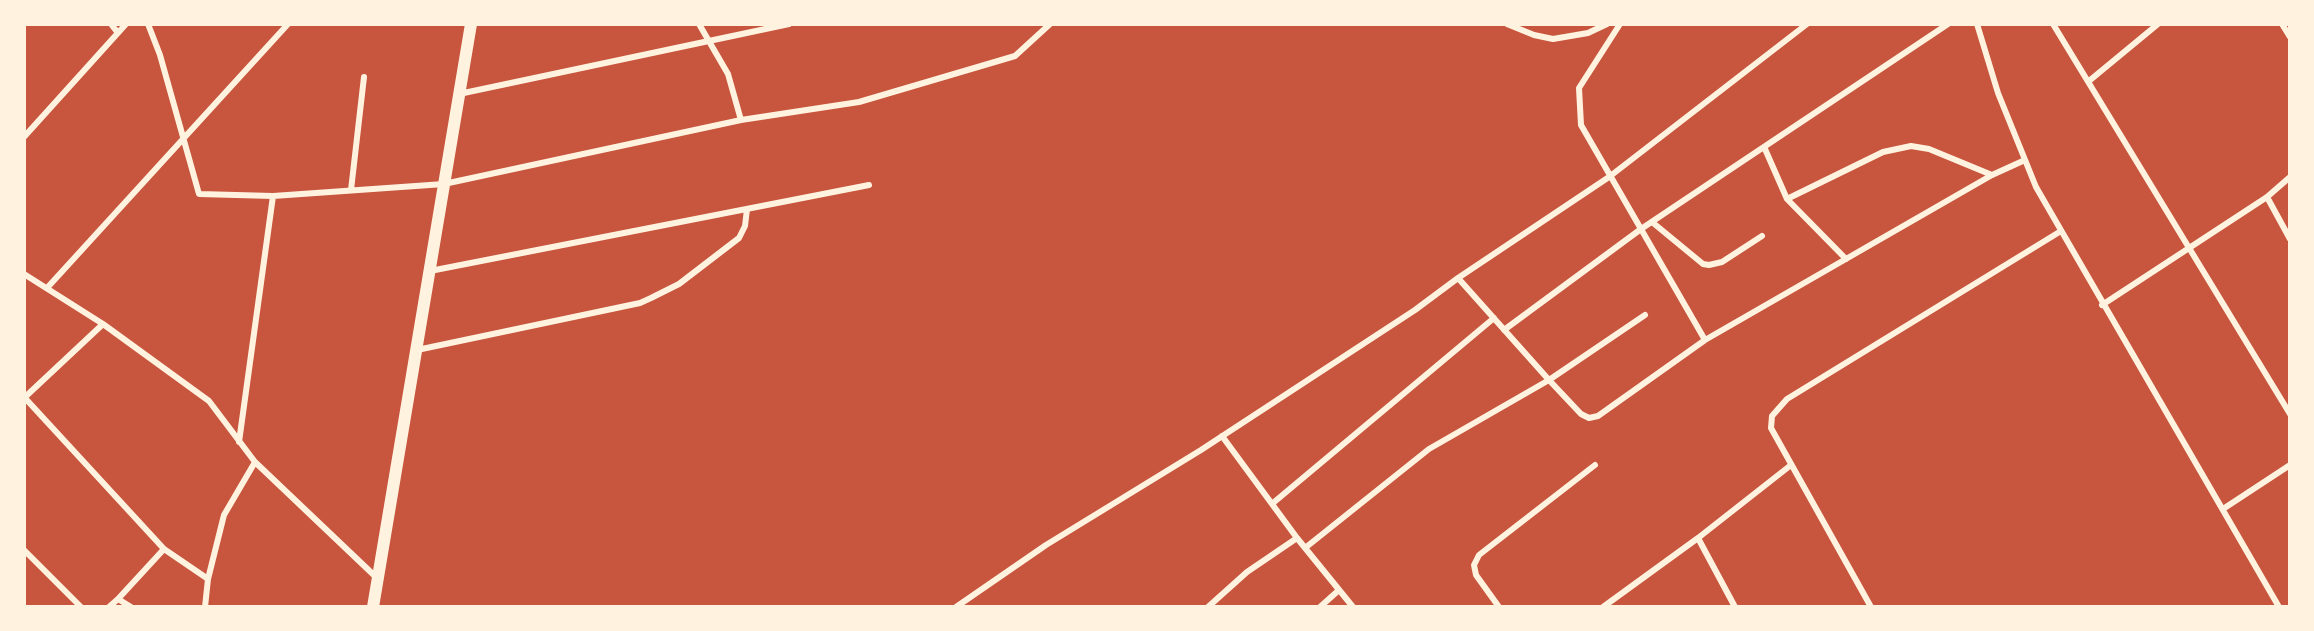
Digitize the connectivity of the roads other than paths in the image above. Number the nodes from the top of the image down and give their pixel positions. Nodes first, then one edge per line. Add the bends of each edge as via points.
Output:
1 (111, 24) edge
2 (126, 24) edge
3 (148, 24) edge
4 (288, 24) edge
5 (471, 24) edge
6 (699, 24) edge
7 (789, 24) edge
8 (1050, 24) edge
9 (1507, 24) edge
10 (1607, 24) edge
11 (1620, 24) edge
12 (1807, 24) edge
13 (1948, 24) edge
14 (1977, 24) edge
15 (2053, 24) edge
16 (2158, 24) edge
17 (2282, 24) edge
18 (118, 33) junction
19 (2290, 37) edge
20 (711, 42) junction
21 (364, 77) dead end
22 (2089, 81) junction
23 (459, 94) junction
24 (741, 120) junction
25 (24, 137) edge
26 (183, 138) junction
27 (1765, 149) junction
28 (2025, 160) junction
29 (1992, 175) junction
30 (1609, 177) junction
31 (2290, 177) edge
32 (444, 184) junction
33 (869, 185) dead end
34 (351, 190) junction
35 (273, 196) junction
36 (2267, 197) junction
37 (1787, 199) junction
38 (747, 209) junction
39 (1652, 222) junction
40 (1641, 229) junction
41 (2061, 231) junction
42 (1762, 236) dead end
43 (2290, 239) edge
44 (2190, 248) junction
45 (1846, 259) junction
46 (429, 272) junction
47 (24, 274) edge
48 (1458, 278) junction
49 (47, 288) junction
50 (2102, 305) junction
51 (1645, 315) dead end
52 (1494, 318) junction
53 (102, 324) junction
54 (1504, 330) junction
55 (1705, 340) junction
56 (416, 350) junction
57 (1549, 380) junction
58 (24, 398) edge
59 (2290, 414) edge
60 (1222, 436) junction
61 (239, 442) junction
62 (255, 462) junction
63 (1595, 465) dead end
64 (1791, 465) junction
65 (2290, 465) edge
66 (1273, 503) junction
67 (2223, 509) junction
68 (1297, 538) junction
69 (1698, 538) junction
70 (1305, 548) junction
71 (164, 549) junction
72 (24, 550) edge
73 (208, 579) junction
74 (377, 579) junction
75 (1339, 590) junction
76 (118, 598) junction
77 (81, 607) edge
78 (109, 607) edge
79 (131, 607) edge
80 (205, 607) edge
81 (373, 607) edge
82 (956, 607) edge
83 (1208, 607) edge
84 (1320, 607) edge
85 (1353, 607) edge
86 (1499, 607) edge
87 (1603, 607) edge
88 (1735, 607) edge
89 (1871, 607) edge
90 (2279, 607) edge

1 - 18 street
2 - 18 street
3 - 26 street
4 - 26 street
5 - 23 main road
6 - 20 street
7 - 20 street
8 - 24 street via 1024,50 1005,60 858,102
9 - 10 street via 1553,39 1588,33
11 - 30 street via 1579,88 1581,125
12 - 30 street
13 - 27 street
14 - 28 street via 1998,93
15 - 22 street
16 - 22 street
17 - 19 street
18 - 25 street
20 - 23 street
20 - 24 street via 728,74
21 - 34 street
22 - 44 street
23 - 32 main road
24 - 32 street
26 - 35 street via 199,194
26 - 49 street
27 - 37 street
27 - 39 street
28 - 29 street
28 - 41 street
29 - 37 street via 1929,149 1911,146 1882,152
29 - 45 street
30 - 40 street
30 - 48 street
31 - 36 street
32 - 34 street
32 - 46 main road
33 - 38 street
34 - 35 street
35 - 61 street
36 - 43 street
36 - 44 street
37 - 45 street
38 - 46 street
38 - 56 street via 739,238 679,284 640,303
39 - 40 street
39 - 42 street via 1709,265 1722,262
40 - 54 street
40 - 55 street
41 - 50 street
41 - 64 street via 1787,399 1772,416 1771,428
44 - 50 street
44 - 59 street
45 - 55 street
46 - 56 main road
47 - 49 street
48 - 52 street
48 - 60 street
49 - 53 street
50 - 67 street
51 - 57 street
52 - 54 street
52 - 66 street
53 - 58 street
53 - 61 street via 209,401
54 - 57 street
55 - 57 street via 1598,416 1589,418 1581,414
56 - 74 main road
57 - 70 street via 1429,449
58 - 71 street
60 - 66 street
60 - 82 street via 1046,545
61 - 62 street
62 - 73 street via 224,515
62 - 74 street
63 - 86 street via 1479,555 1474,565 1476,575
64 - 69 street
64 - 89 street
65 - 67 street
66 - 68 street
67 - 90 street
68 - 70 street
68 - 83 street via 1247,572
69 - 87 street
69 - 88 street
70 - 75 street
71 - 73 street
71 - 76 street
72 - 77 street
73 - 80 street
74 - 81 main road
75 - 84 street
75 - 85 street
76 - 78 street
76 - 79 street

